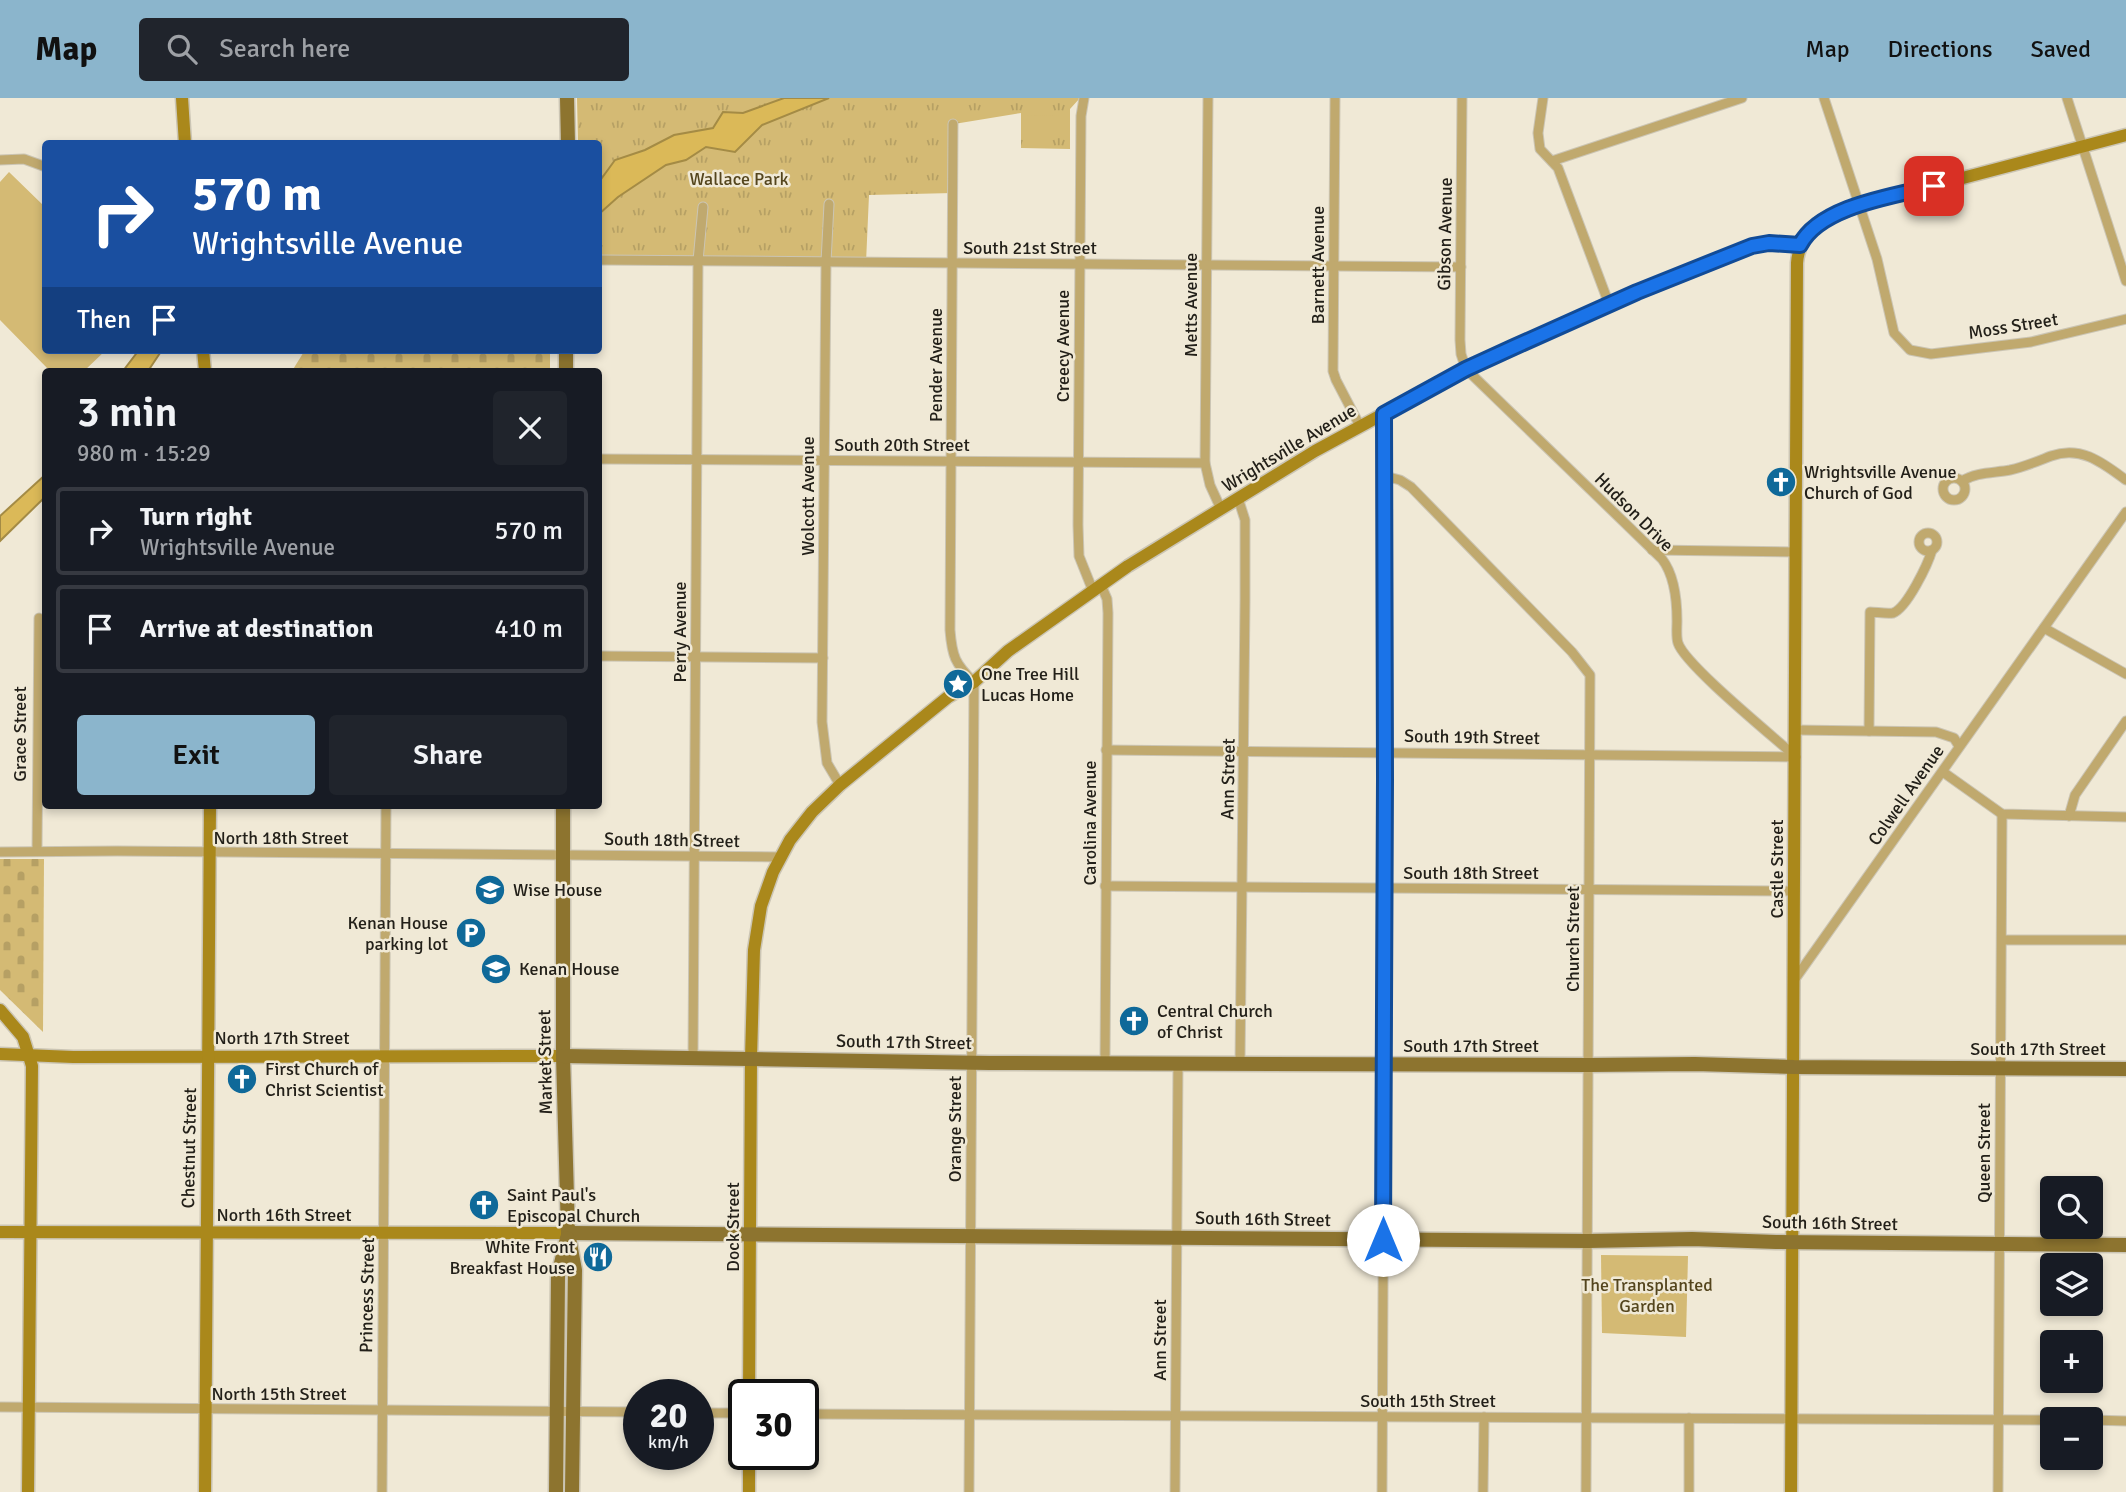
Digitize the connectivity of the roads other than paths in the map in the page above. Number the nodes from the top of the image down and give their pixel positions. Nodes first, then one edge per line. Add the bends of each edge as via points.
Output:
1 (182, 98) edge
2 (567, 98) edge
3 (1084, 98) edge
4 (1208, 98) edge
5 (1335, 98) edge
6 (1462, 98) edge
7 (1543, 98) edge
8 (1742, 98) edge
9 (1824, 98) edge
10 (2067, 98) edge
11 (953, 124) dead end
12 (2126, 135) edge
13 (186, 140) edge
14 (568, 140) edge
15 (2083, 148) junction
16 (0, 160) edge
17 (1552, 161) junction
18 (42, 166) edge
19 (829, 204) dead end
20 (1860, 205) junction
21 (703, 207) dead end
22 (1800, 245) junction
23 (602, 260) edge
24 (698, 261) junction
25 (825, 262) junction
26 (953, 263) junction
27 (1079, 264) junction
28 (1207, 266) junction
29 (1334, 267) junction
30 (1461, 267) junction
31 (2126, 281) edge
32 (1609, 304) junction
33 (2126, 319) edge
34 (1466, 369) junction
35 (1384, 414) junction
36 (1360, 426) junction
37 (602, 459) edge
38 (697, 460) junction
39 (824, 461) junction
40 (951, 462) junction
41 (1078, 462) junction
42 (1205, 463) junction
43 (1385, 476) junction
44 (2126, 480) edge
45 (1962, 481) dead end
46 (1238, 498) junction
47 (1221, 509) junction
48 (2126, 512) edge
49 (1652, 550) junction
50 (1932, 550) dead end
51 (1796, 552) junction
52 (1097, 588) junction
53 (39, 618) dead end
54 (2044, 628) junction
55 (41, 653) edge
56 (602, 656) edge
57 (696, 658) junction
58 (823, 659) junction
59 (2126, 674) edge
60 (974, 682) junction
61 (2126, 720) edge
62 (1796, 730) junction
63 (1869, 731) junction
64 (1959, 746) junction
65 (1106, 750) junction
66 (1244, 751) junction
67 (1385, 752) junction
68 (1590, 754) junction
69 (1796, 757) junction
70 (1943, 772) junction
71 (840, 785) junction
72 (210, 809) edge
73 (386, 809) edge
74 (563, 809) edge
75 (2002, 814) junction
76 (2069, 816) junction
77 (2126, 817) edge
78 (37, 851) junction
79 (0, 852) edge
80 (209, 853) junction
81 (385, 854) junction
82 (563, 854) junction
83 (694, 856) junction
84 (780, 857) junction
85 (1105, 886) junction
86 (1243, 888) junction
87 (1385, 888) junction
88 (1589, 889) junction
89 (1795, 891) junction
90 (2002, 940) junction
91 (2126, 940) edge
92 (1795, 979) junction
93 (0, 1010) edge
94 (0, 1054) edge
95 (30, 1055) junction
96 (208, 1055) junction
97 (384, 1056) junction
98 (563, 1056) junction
99 (693, 1058) junction
100 (751, 1058) junction
101 (971, 1062) junction
102 (1105, 1062) junction
103 (1178, 1063) junction
104 (1240, 1063) junction
105 (1383, 1065) junction
106 (1589, 1065) junction
107 (1794, 1067) junction
108 (2001, 1068) junction
109 (2126, 1069) edge
110 (0, 1232) edge
111 (32, 1232) junction
112 (206, 1233) junction
113 (383, 1233) junction
114 (568, 1233) junction
115 (750, 1235) junction
116 (970, 1237) junction
117 (1177, 1238) junction
118 (1383, 1240) junction
119 (1588, 1241) junction
120 (1793, 1242) junction
121 (2000, 1244) junction
122 (2126, 1244) edge
123 (749, 1379) edge
124 (0, 1407) edge
125 (30, 1407) junction
126 (205, 1409) junction
127 (381, 1410) junction
128 (557, 1410) junction
129 (573, 1411) junction
130 (623, 1412) edge
131 (819, 1414) edge
132 (969, 1414) junction
133 (1176, 1416) junction
134 (1383, 1417) junction
135 (1484, 1417) junction
136 (1587, 1418) junction
137 (1689, 1418) junction
138 (1792, 1419) junction
139 (2040, 1420) edge
140 (2103, 1420) edge
141 (1998, 1421) junction
142 (2126, 1421) edge
143 (749, 1470) edge
144 (29, 1492) edge
145 (205, 1492) edge
146 (382, 1492) edge
147 (556, 1492) edge
148 (572, 1492) edge
149 (748, 1492) edge
150 (969, 1492) edge
151 (1175, 1492) edge
152 (1381, 1492) edge
153 (1483, 1492) edge
154 (1587, 1492) edge
155 (1689, 1492) edge
156 (1791, 1492) edge
157 (1998, 1492) edge

1 - 13 street
2 - 14 main road
3 - 27 street, Creecy Avenue
4 - 28 street, Metts Avenue
5 - 29 street, Barnett Avenue
6 - 30 street, Gibson Avenue
7 - 17 street via 1538,139 1542,153
8 - 17 street
9 - 20 street
10 - 15 street
11 - 26 street, Pender Avenue
12 - 15 street
15 - 20 street
15 - 31 street
16 - 18 street via 24,159
17 - 32 street
19 - 25 street, Wolcott Avenue
20 - 22 street via 1820,223
20 - 33 street, Moss Street via 1894,333 1905,347 1918,353 2031,342
21 - 24 street, Perry Avenue
22 - 32 street, Wrightsville Avenue via 1752,246
22 - 51 street, Castle Street
23 - 24 street, South 21st Street
24 - 25 street, South 21st Street
24 - 38 street, Perry Avenue
25 - 26 street, South 21st Street
25 - 39 street, Wolcott Avenue
26 - 27 street, South 21st Street
26 - 40 street, Pender Avenue
27 - 28 street, South 21st Street
27 - 41 street, Creecy Avenue
28 - 29 street, South 21st Street
28 - 42 street, Metts Avenue
29 - 30 street, South 21st Street
29 - 36 street, Barnett Avenue via 1334,375
30 - 34 street, Gibson Avenue via 1460,340
32 - 34 street, Wrightsville Avenue
34 - 35 street, Wrightsville Avenue
34 - 49 street, Hudson Drive
35 - 36 street, Wrightsville Avenue
35 - 43 street
36 - 46 street, Wrightsville Avenue
37 - 38 street, South 20th Street
38 - 39 street, South 20th Street
38 - 57 street, Perry Avenue
39 - 40 street, South 20th Street
39 - 58 street, Wolcott Avenue
40 - 41 street, South 20th Street
40 - 60 street, Pender Avenue via 951,648 958,668
41 - 42 street, South 20th Street
41 - 52 street, Creecy Avenue via 1078,549 1084,572
42 - 47 street, Metts Avenue
43 - 67 street
43 - 68 street, Church Street via 1411,487 1585,668 1591,683
44 - 45 street via 2094,458 2072,452
46 - 47 street, Wrightsville Avenue
46 - 66 street, Ann Street via 1245,520
47 - 52 street, Wrightsville Avenue
48 - 54 street, Colwell Avenue
49 - 51 street
49 - 69 street, Hudson Drive via 1665,564 1674,589 1681,649
50 - 63 street via 1902,606 1892,613 1870,612
51 - 62 street, Castle Street
52 - 60 street, Wrightsville Avenue
52 - 65 street, Carolina Avenue via 1107,599 1108,613
53 - 55 street, Grace Street
54 - 59 street
54 - 64 street, Colwell Avenue
55 - 78 street, Grace Street
56 - 57 street
57 - 58 street
57 - 83 street, Perry Avenue
58 - 71 street, Wolcott Avenue via 823,747
60 - 71 street, Wrightsville Avenue via 948,697
60 - 101 street, Orange Street
61 - 76 street via 2075,795
62 - 63 street
62 - 69 street, Castle Street
63 - 64 street via 1936,732 1954,738
64 - 70 street, Colwell Avenue
65 - 66 street, South 19th Street
65 - 85 street, Carolina Avenue
66 - 67 street, South 19th Street
66 - 86 street, Ann Street
67 - 68 street, South 19th Street
67 - 87 street
68 - 69 street, South 19th Street
68 - 88 street, Church Street
69 - 89 street, Castle Street
70 - 75 street
70 - 92 street, Colwell Avenue
71 - 84 street, Wrightsville Avenue via 812,812
72 - 80 street, Chestnut Street
73 - 81 street, Princess Street
74 - 82 main road, Market Street
75 - 76 street
75 - 90 street, Queen Street
76 - 77 street
78 - 79 street, North 18th Street
78 - 80 street, North 18th Street
80 - 81 street, North 18th Street
80 - 96 street, Chestnut Street
81 - 82 street, North 18th Street
81 - 97 street, Princess Street
82 - 83 street, South 18th Street
82 - 98 main road, Market Street
83 - 84 street, South 18th Street
83 - 99 street, Perry Avenue
84 - 100 street, Wrightsville Avenue via 761,906 754,950
85 - 86 street, South 18th Street
85 - 102 street, Carolina Avenue
86 - 87 street, South 18th Street
86 - 104 street, Ann Street
87 - 88 street, South 18th Street
87 - 105 street
88 - 89 street, South 18th Street
88 - 106 street, Church Street
89 - 92 street, Castle Street
90 - 91 street
90 - 108 street, Queen Street
92 - 107 street, Castle Street
93 - 95 street via 23,1037
94 - 95 street, North 17th Street
95 - 96 street, North 17th Street
95 - 111 street
96 - 97 street, North 17th Street
96 - 112 street, Chestnut Street
97 - 98 street, North 17th Street
97 - 113 street, Princess Street
98 - 99 main road, South 17th Street
98 - 114 main road, Market Street
99 - 100 main road, South 17th Street
100 - 101 main road, South 17th Street
100 - 115 street, Dock Street
101 - 102 main road, South 17th Street
101 - 116 street, Orange Street
102 - 103 main road, South 17th Street
103 - 104 main road, South 17th Street
103 - 117 street, Ann Street
104 - 105 main road, South 17th Street
105 - 106 main road, South 17th Street
105 - 118 street
106 - 107 main road, South 17th Street
106 - 119 street, Church Street
107 - 108 main road, South 17th Street
107 - 120 street, Castle Street
108 - 109 main road, South 17th Street
108 - 121 street, Queen Street
110 - 111 street, North 16th Street
111 - 112 street, North 16th Street
111 - 125 street
112 - 113 street, North 16th Street
112 - 126 street, Chestnut Street
113 - 114 street, North 16th Street
113 - 127 street, Princess Street
114 - 115 main road, South 16th Street
114 - 128 main road, Market Street via 558,1276
114 - 129 main road, Market Street via 575,1270
115 - 116 main road, South 16th Street
115 - 123 street, Dock Street
116 - 117 main road, South 16th Street
116 - 132 street, Orange Street
117 - 118 main road, South 16th Street
117 - 133 street, Ann Street
118 - 119 main road, South 16th Street
118 - 134 street
119 - 120 main road, South 16th Street
119 - 136 street, Church Street
120 - 121 main road, South 16th Street
120 - 138 street, Castle Street
121 - 122 main road, South 16th Street
121 - 141 street, Queen Street
124 - 125 street, North 15th Street
125 - 126 street, North 15th Street
125 - 144 street
126 - 127 street, North 15th Street
126 - 145 street, Chestnut Street
127 - 128 street, North 15th Street
127 - 146 street, Princess Street
128 - 129 street
128 - 147 main road, Market Street
129 - 130 street
129 - 148 main road, Market Street
131 - 132 street, South 15th Street
132 - 133 street, South 15th Street
132 - 150 street, Orange Street
133 - 134 street, South 15th Street
133 - 151 street, Ann Street
134 - 135 street, South 15th Street
134 - 152 street
135 - 136 street, South 15th Street
135 - 153 street
136 - 137 street, South 15th Street
136 - 154 street, Church Street
137 - 138 street, South 15th Street
137 - 155 street
138 - 141 street, South 15th Street
138 - 156 street, Castle Street
139 - 141 street, South 15th Street
140 - 142 street
141 - 157 street, Queen Street
143 - 149 street

